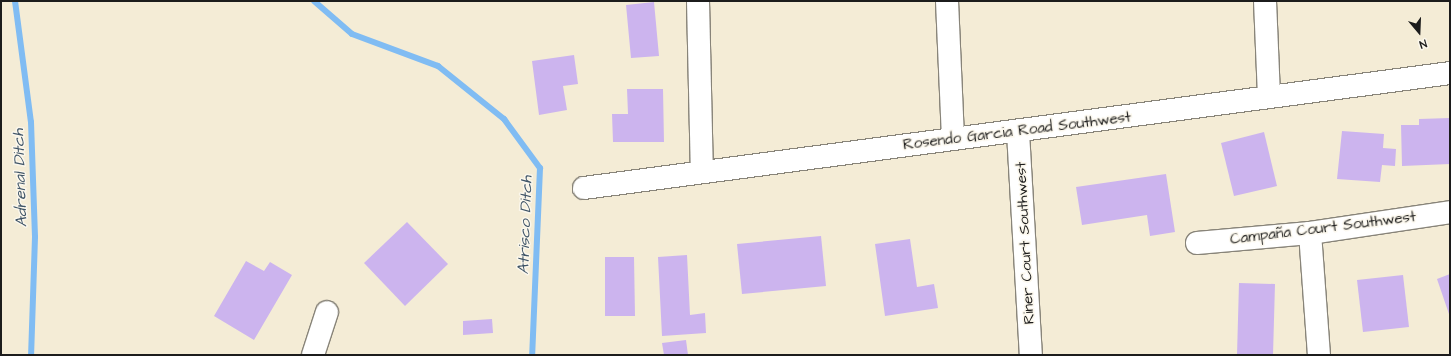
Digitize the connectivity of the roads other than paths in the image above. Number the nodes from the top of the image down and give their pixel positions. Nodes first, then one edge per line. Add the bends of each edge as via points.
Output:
1 (698, 1) edge
2 (947, 1) edge
3 (1265, 1) edge
4 (1450, 73) edge
5 (1269, 98) junction
6 (1018, 132) junction
7 (953, 139) junction
8 (702, 172) junction
9 (584, 188) dead end
10 (1450, 212) edge
11 (1310, 233) junction
12 (1197, 243) dead end
13 (327, 312) dead end
14 (313, 355) edge
15 (1031, 355) edge
16 (1319, 355) edge

1 - 8 street
2 - 7 street
3 - 5 street
4 - 5 street, Rosendo Garcia Road Southwest
5 - 6 street, Rosendo Garcia Road Southwest
6 - 7 street, Rosendo Garcia Road Southwest
6 - 15 street, Riner Court Southwest
7 - 8 street, Rosendo Garcia Road Southwest
8 - 9 street, Rosendo Garcia Road Southwest
10 - 11 street, Campaña Court Southwest
11 - 12 street, Campaña Court Southwest
11 - 16 street
13 - 14 street

